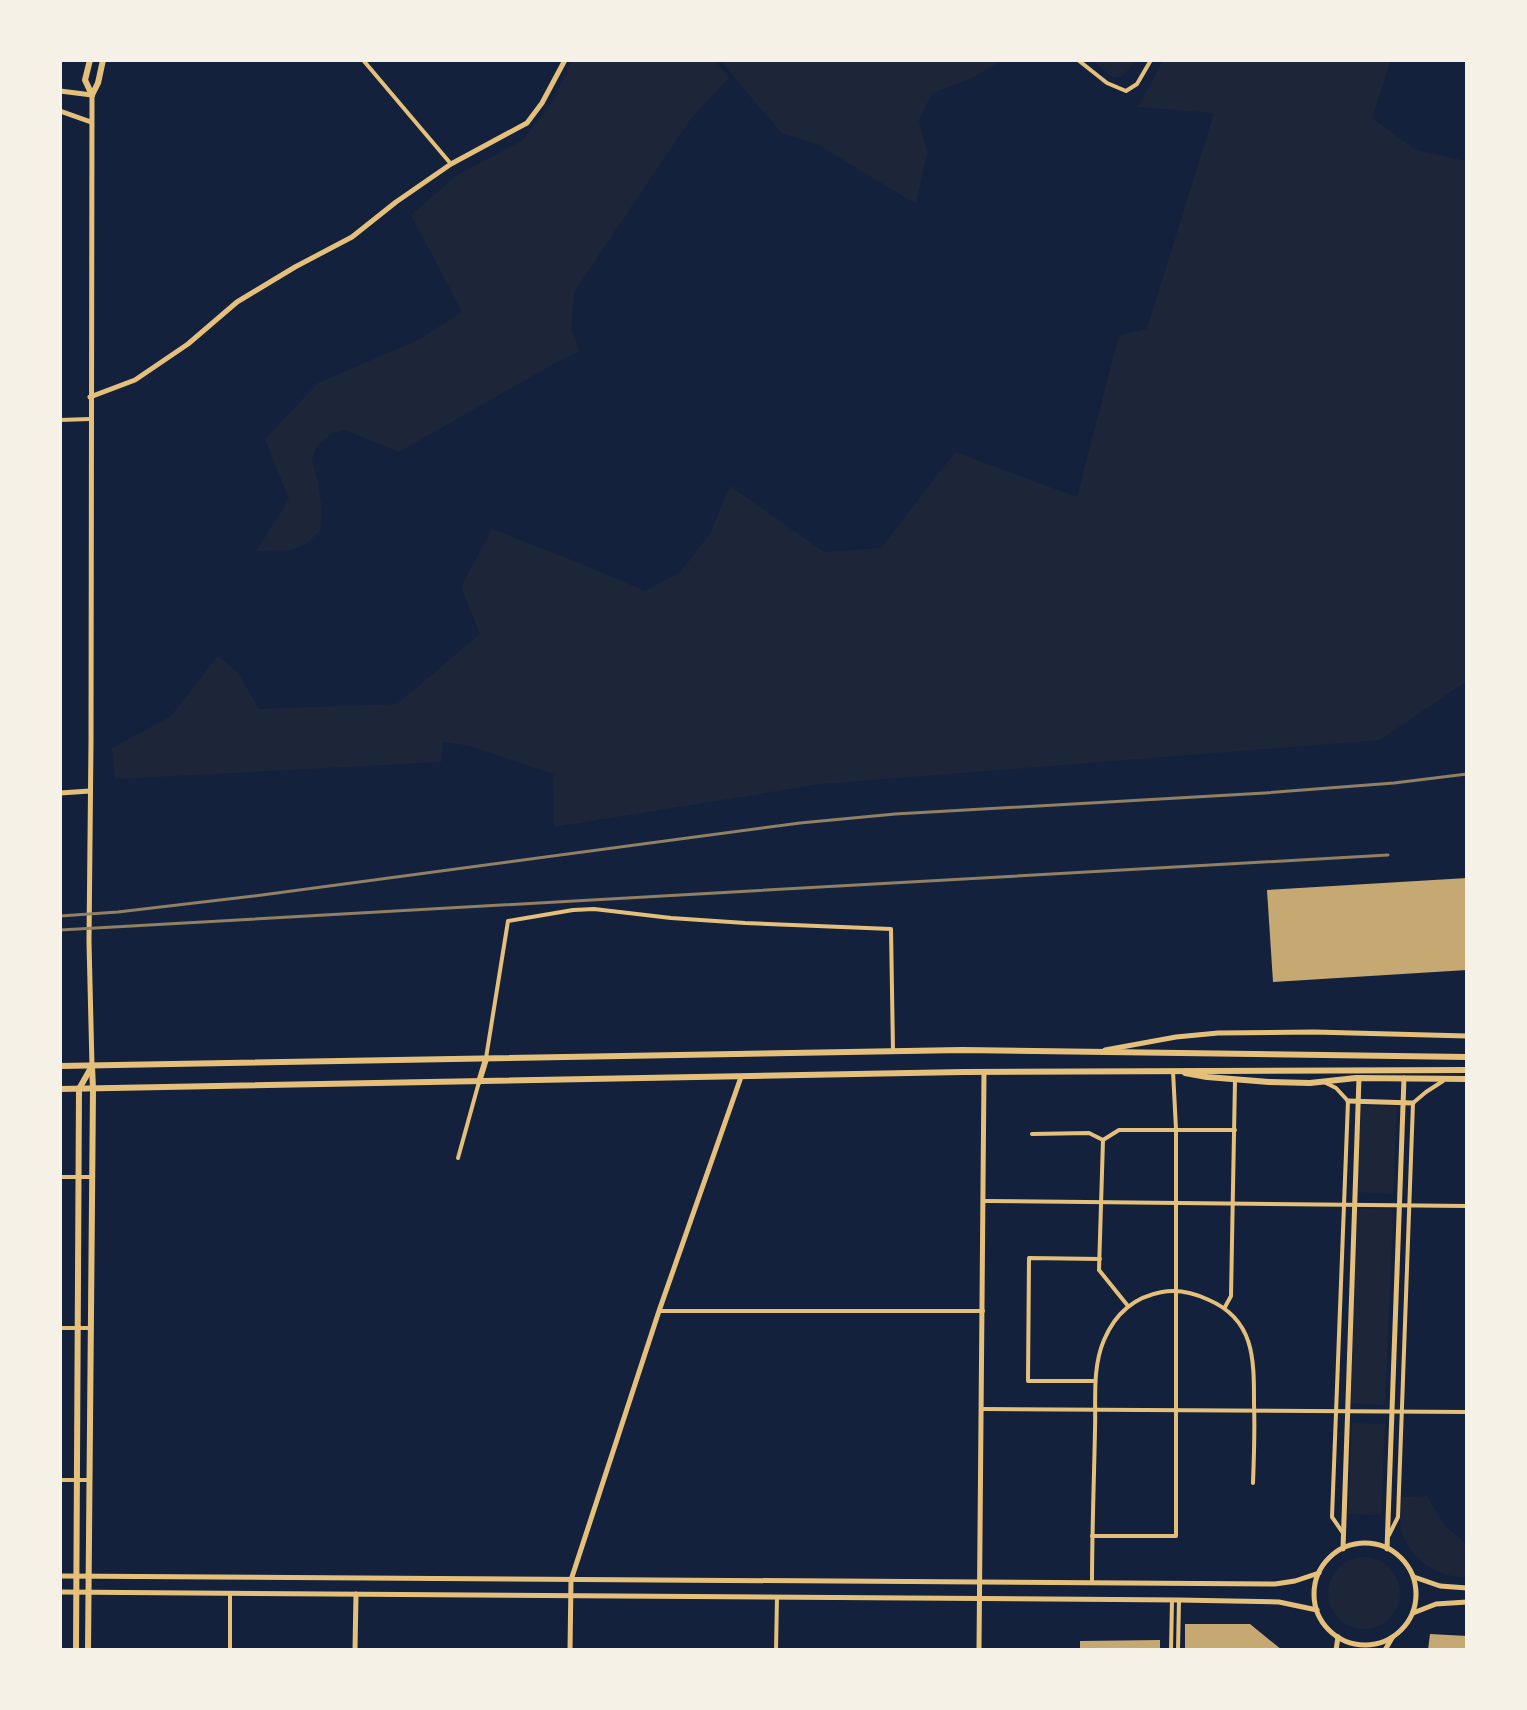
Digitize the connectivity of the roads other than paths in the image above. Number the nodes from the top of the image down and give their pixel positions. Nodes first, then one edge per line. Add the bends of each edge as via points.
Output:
1 (90, 60) edge
2 (103, 60) edge
3 (363, 60) edge
4 (565, 60) edge
5 (1078, 60) edge
6 (1151, 60) edge
7 (60, 91) edge
8 (92, 95) junction
9 (60, 111) edge
10 (91, 122) junction
11 (451, 164) junction
12 (90, 397) junction
13 (90, 419) junction
14 (60, 420) edge
15 (90, 791) junction
16 (60, 793) edge
17 (1467, 1036) edge
18 (893, 1051) junction
19 (1095, 1052) junction
20 (1467, 1057) edge
21 (486, 1059) junction
22 (60, 1066) edge
23 (92, 1066) junction
24 (1467, 1070) edge
25 (1173, 1071) junction
26 (984, 1072) junction
27 (741, 1077) junction
28 (1359, 1078) junction
29 (1404, 1078) junction
30 (1448, 1079) junction
31 (1467, 1079) edge
32 (1235, 1080) junction
33 (479, 1082) junction
34 (1321, 1082) junction
35 (60, 1089) edge
36 (79, 1089) junction
37 (93, 1089) junction
38 (1348, 1101) junction
39 (1358, 1102) junction
40 (1403, 1103) junction
41 (1413, 1103) junction
42 (1176, 1129) junction
43 (1235, 1130) junction
44 (1032, 1134) dead end
45 (1103, 1140) junction
46 (458, 1158) dead end
47 (60, 1177) edge
48 (79, 1177) junction
49 (92, 1177) junction
50 (984, 1201) junction
51 (1101, 1203) junction
52 (1176, 1204) junction
53 (1234, 1204) junction
54 (1344, 1205) junction
55 (1355, 1205) junction
56 (1399, 1205) junction
57 (1409, 1205) junction
58 (1467, 1206) edge
59 (1100, 1259) junction
60 (1176, 1290) junction
61 (1128, 1306) junction
62 (1225, 1307) junction
63 (659, 1311) junction
64 (983, 1311) junction
65 (60, 1328) edge
66 (78, 1328) junction
67 (91, 1328) junction
68 (1095, 1381) junction
69 (982, 1409) junction
70 (1096, 1410) junction
71 (1176, 1410) junction
72 (1254, 1411) junction
73 (1336, 1411) junction
74 (1348, 1412) junction
75 (1392, 1412) junction
76 (1402, 1412) junction
77 (1467, 1412) edge
78 (60, 1480) edge
79 (77, 1480) junction
80 (89, 1480) junction
81 (1253, 1483) dead end
82 (1344, 1534) junction
83 (1092, 1536) junction
84 (1388, 1537) junction
85 (1343, 1549) junction
86 (1387, 1549) junction
87 (1319, 1573) junction
88 (60, 1576) edge
89 (76, 1576) junction
90 (89, 1576) junction
91 (1412, 1577) junction
92 (571, 1580) junction
93 (980, 1582) junction
94 (1092, 1583) junction
95 (1467, 1588) edge
96 (60, 1592) edge
97 (76, 1592) junction
98 (88, 1592) junction
99 (230, 1593) junction
100 (356, 1594) junction
101 (571, 1596) junction
102 (777, 1597) junction
103 (980, 1598) junction
104 (1176, 1600) junction
105 (1467, 1602) edge
106 (1317, 1610) junction
107 (1413, 1613) junction
108 (1338, 1637) junction
109 (1392, 1638) junction
110 (76, 1650) edge
111 (88, 1650) edge
112 (230, 1650) edge
113 (355, 1650) edge
114 (570, 1650) edge
115 (776, 1650) edge
116 (979, 1650) edge
117 (1171, 1650) edge
118 (1178, 1650) edge
119 (1336, 1650) edge
120 (1385, 1650) edge

1 - 8 main road via 85,80
2 - 8 main road
3 - 11 street
4 - 11 main road via 527,123
5 - 6 street via 1126,91 1137,84
7 - 8 main road
8 - 10 main road
9 - 10 main road
10 - 12 main road
11 - 12 main road via 352,237 237,302 135,380
12 - 13 main road
13 - 14 street
13 - 15 main road
15 - 16 main road
15 - 23 main road
17 - 19 main road via 1218,1033
18 - 19 main road
18 - 21 main road
18 - 21 street via 891,929 594,909 508,921
19 - 20 main road
21 - 23 main road
21 - 33 main road
22 - 23 main road
23 - 36 main road
23 - 37 main road
24 - 25 main road
25 - 26 main road
25 - 32 main road
25 - 42 street
26 - 27 main road
26 - 50 main road
27 - 33 main road
27 - 63 main road
28 - 29 main road
28 - 34 main road
28 - 39 main road
29 - 30 main road
29 - 40 main road
30 - 31 main road
30 - 41 street
32 - 34 main road
32 - 43 street
33 - 37 main road
33 - 46 street
34 - 38 street
35 - 36 main road
36 - 37 main road
36 - 48 main road
37 - 49 main road
38 - 39 main road
38 - 54 street
39 - 40 main road
39 - 55 main road
40 - 41 main road
40 - 56 main road
41 - 57 street
42 - 43 street
42 - 45 street via 1119,1130
42 - 52 street
43 - 53 street
44 - 45 street via 1089,1133
45 - 51 street
47 - 48 street
48 - 49 street
48 - 66 main road
49 - 67 main road
50 - 51 street
50 - 64 main road
51 - 52 street
51 - 59 street
52 - 53 street
52 - 60 street
53 - 54 street
53 - 62 street via 1231,1296
54 - 55 street
54 - 73 street
55 - 56 street
55 - 74 main road
56 - 57 street
56 - 75 main road
57 - 58 street
57 - 76 street
59 - 61 street via 1099,1270
59 - 68 street via 1029,1258 1028,1381
60 - 61 street via 1150,1294
60 - 62 street
60 - 71 street
61 - 68 street via 1102,1344
62 - 72 street via 1237,1319 1253,1353
63 - 64 street
63 - 92 main road
64 - 69 main road
65 - 66 street
66 - 67 street
66 - 79 main road
67 - 80 main road
68 - 70 street
69 - 70 street
69 - 93 main road
70 - 71 street
70 - 83 street
71 - 72 street
71 - 83 street via 1176,1536
72 - 73 street
72 - 81 street
73 - 74 street
73 - 82 street via 1332,1517
74 - 75 street
74 - 82 main road
75 - 76 street
75 - 84 main road
76 - 77 street
76 - 84 street via 1398,1517
78 - 79 street
79 - 80 street
79 - 89 main road
80 - 90 main road
82 - 85 main road
83 - 94 street
84 - 86 main road
85 - 86 main road via 1365,1544
85 - 87 main road
86 - 91 main road via 1404,1562
87 - 94 main road via 1275,1584
87 - 106 main road
88 - 89 main road
89 - 90 main road
89 - 97 main road
90 - 92 main road
90 - 98 main road
91 - 95 main road
91 - 107 main road
92 - 93 main road
92 - 101 main road
93 - 94 main road
93 - 103 main road
96 - 97 main road
97 - 98 main road
97 - 110 main road
98 - 99 main road
98 - 111 main road
99 - 100 main road
99 - 112 street
100 - 101 main road
100 - 113 main road
101 - 102 main road
101 - 114 main road
102 - 103 main road
102 - 115 street
103 - 104 main road
103 - 116 main road
104 - 106 main road via 1279,1602
104 - 117 street
104 - 118 street
105 - 107 main road via 1436,1604
106 - 108 main road
107 - 109 main road
108 - 109 main road via 1365,1645
108 - 119 main road
109 - 120 main road

